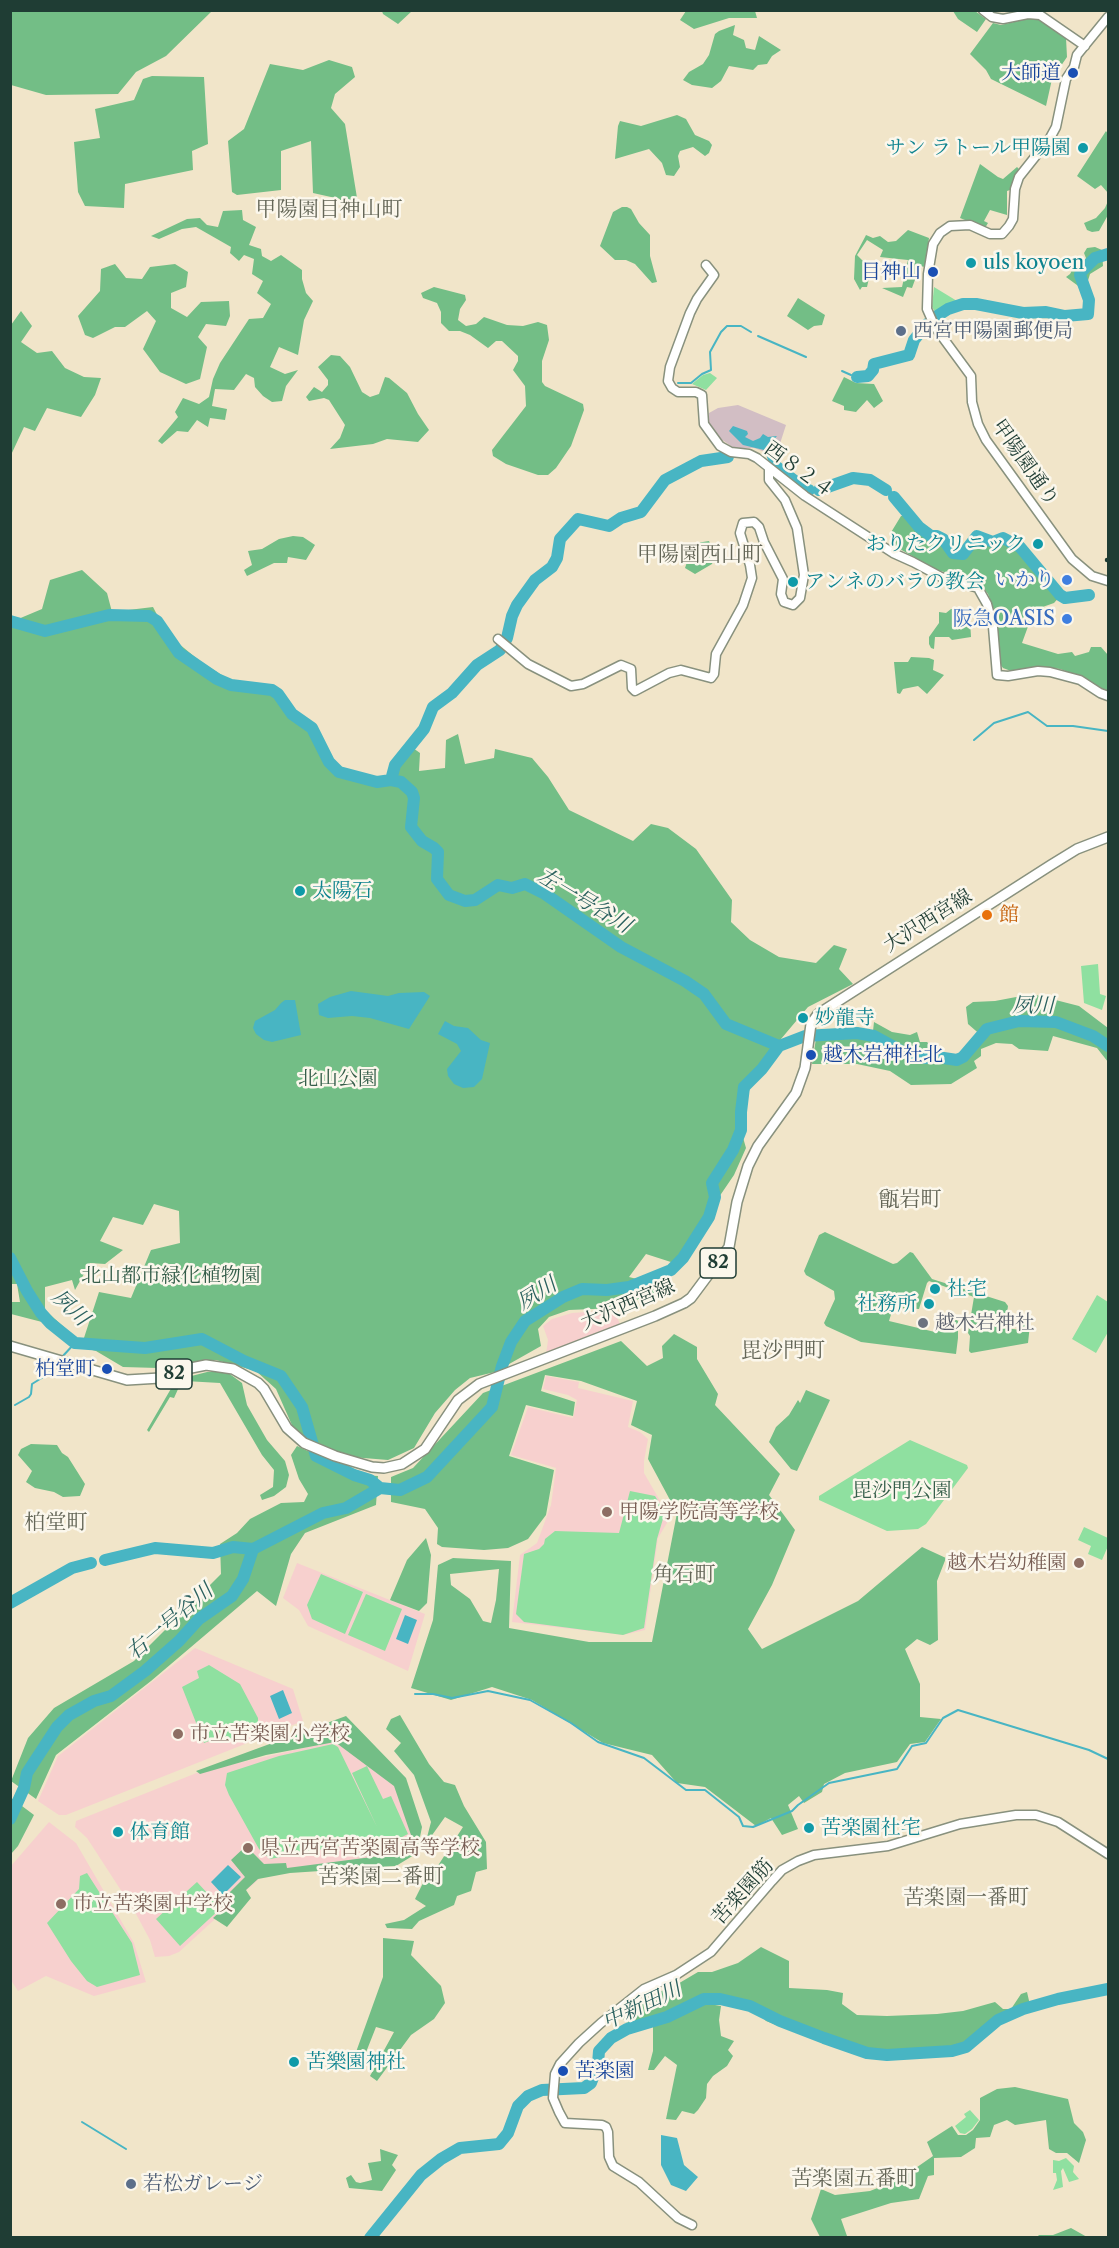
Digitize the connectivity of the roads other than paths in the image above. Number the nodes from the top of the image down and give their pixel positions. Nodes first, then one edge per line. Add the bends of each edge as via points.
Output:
1 (983, 10) edge
2 (1108, 17) edge
3 (1085, 46) junction
4 (706, 265) dead end
5 (769, 468) junction
6 (1108, 581) edge
7 (503, 642) dead end
8 (1108, 696) edge
9 (1108, 837) edge
10 (10, 1346) edge
11 (1108, 1854) edge
12 (692, 2225) dead end

1 - 3 street via 1003,19 1040,15
2 - 3 street, 甲陽園通り
3 - 6 street, 甲陽園通り via 1066,78 1056,127 1019,177 1012,219 1002,234 990,234 970,225 950,226 933,244 927,309 934,327 971,376 972,402 986,440 1072,558 1092,576
4 - 5 street, 西８２４ via 714,275 690,313 668,381 678,392 702,395 704,424 720,446 750,454
5 - 7 street via 769,480 785,500 797,528 804,575 800,598 793,605 784,602 783,579 759,527 751,521 743,523 740,533 752,578 743,605 716,654 711,678 681,670 635,691 632,672 625,665 571,686 528,664
5 - 8 street, 西８２４ via 875,544 941,577 972,585 982,592 993,627 997,675 1050,672 1080,680
9 - 10 main road, 大沢西宮線 / 82 via 1069,854 818,1014 810,1027 807,1056 796,1093 748,1166 729,1247 684,1304 486,1381 458,1400 425,1449 402,1464 372,1467 297,1439 264,1389 233,1369 206,1365 160,1378 127,1380
11 - 12 street, 苦楽園筋 via 1058,1822 1036,1815 1016,1815 960,1824 888,1846 814,1855 782,1870 711,1952 676,1975 644,1989 579,2043 555,2074 556,2105 565,2123 606,2127 613,2166

